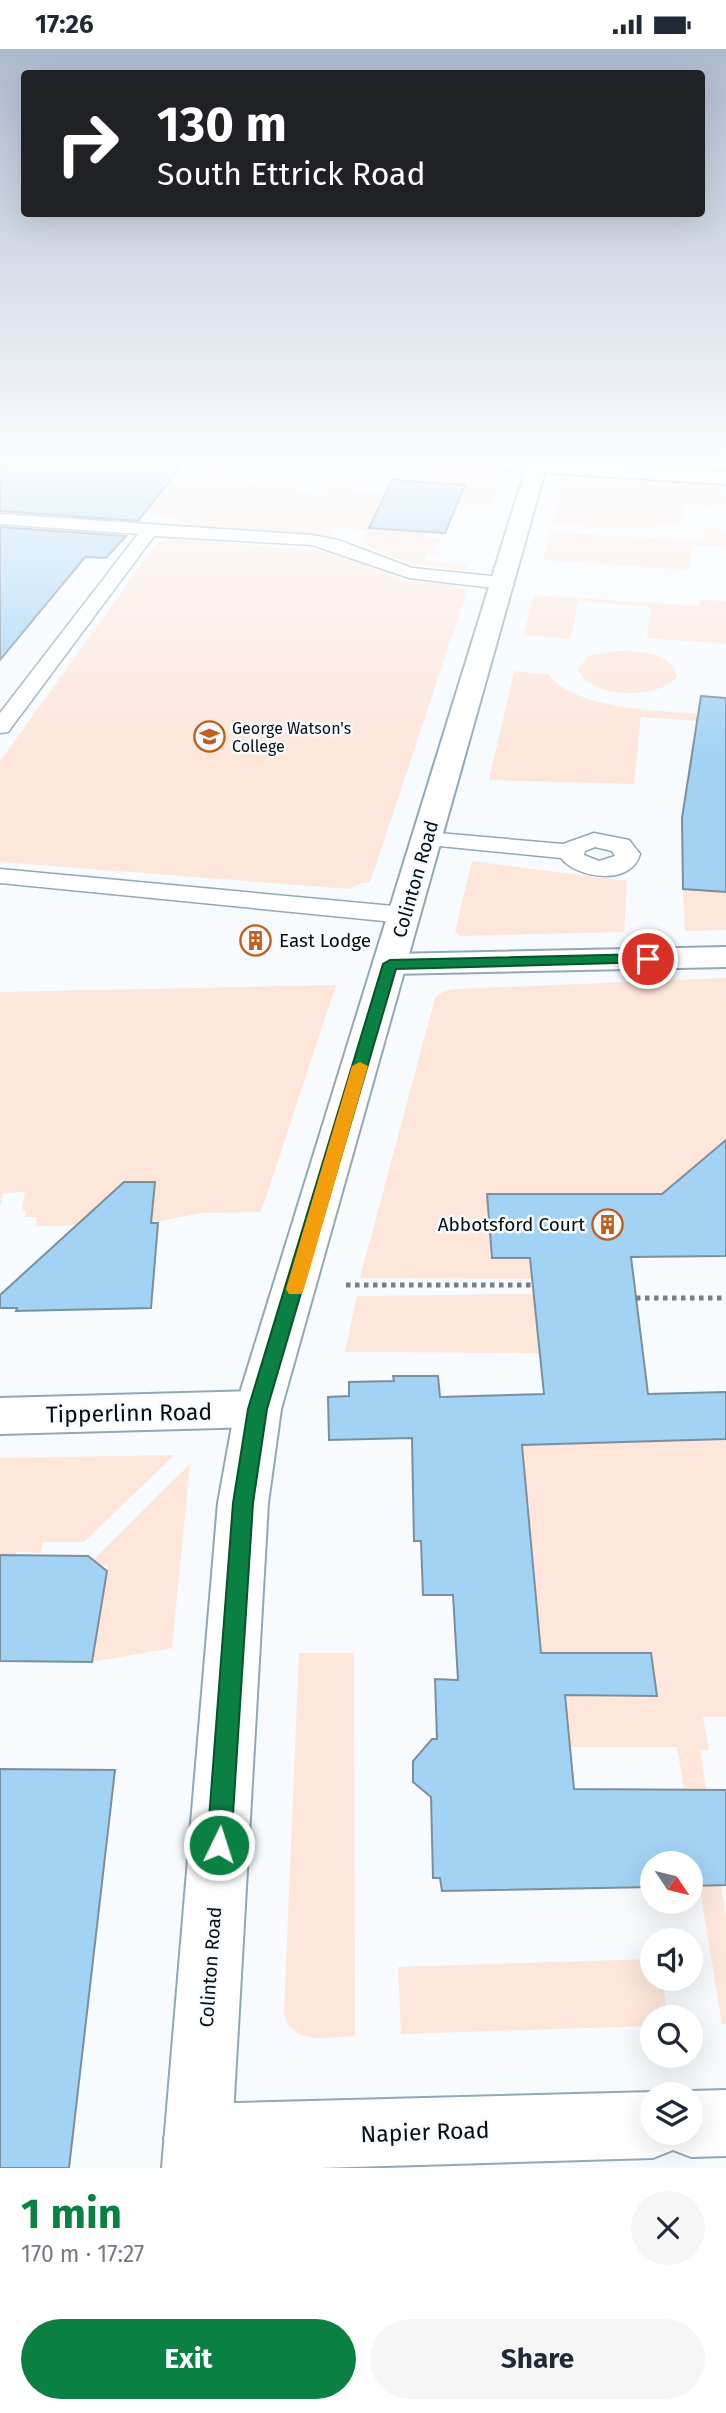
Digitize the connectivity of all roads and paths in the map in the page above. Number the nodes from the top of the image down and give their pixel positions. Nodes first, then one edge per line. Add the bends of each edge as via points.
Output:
1 (125, 563) edge
2 (382, 563) edge
3 (505, 563) edge
4 (501, 583) junction
5 (0, 727) edge
6 (427, 839) junction
7 (572, 852) dead end
8 (0, 876) edge
9 (404, 915) junction
10 (726, 957) edge
11 (390, 964) junction
12 (296, 1285) junction
13 (532, 1285) dead end
14 (636, 1298) dead end
15 (726, 1298) edge
16 (258, 1409) junction
17 (0, 1416) edge
18 (726, 2123) edge
19 (703, 2124) edge
20 (640, 2127) edge
21 (197, 2153) edge

1 - 5 lane
2 - 4 lane via 409,573
3 - 4 street, Colinton Road
4 - 6 street, Colinton Road
6 - 7 lane
6 - 9 street, Colinton Road
8 - 9 lane
9 - 11 street, Colinton Road
10 - 11 street
11 - 12 street, Colinton Road
12 - 13 path
12 - 16 street, Colinton Road
14 - 15 path
16 - 17 street, Tipperlinn Road
16 - 21 street, Colinton Road via 243,1503
18 - 19 street
20 - 21 street, Napier Road

